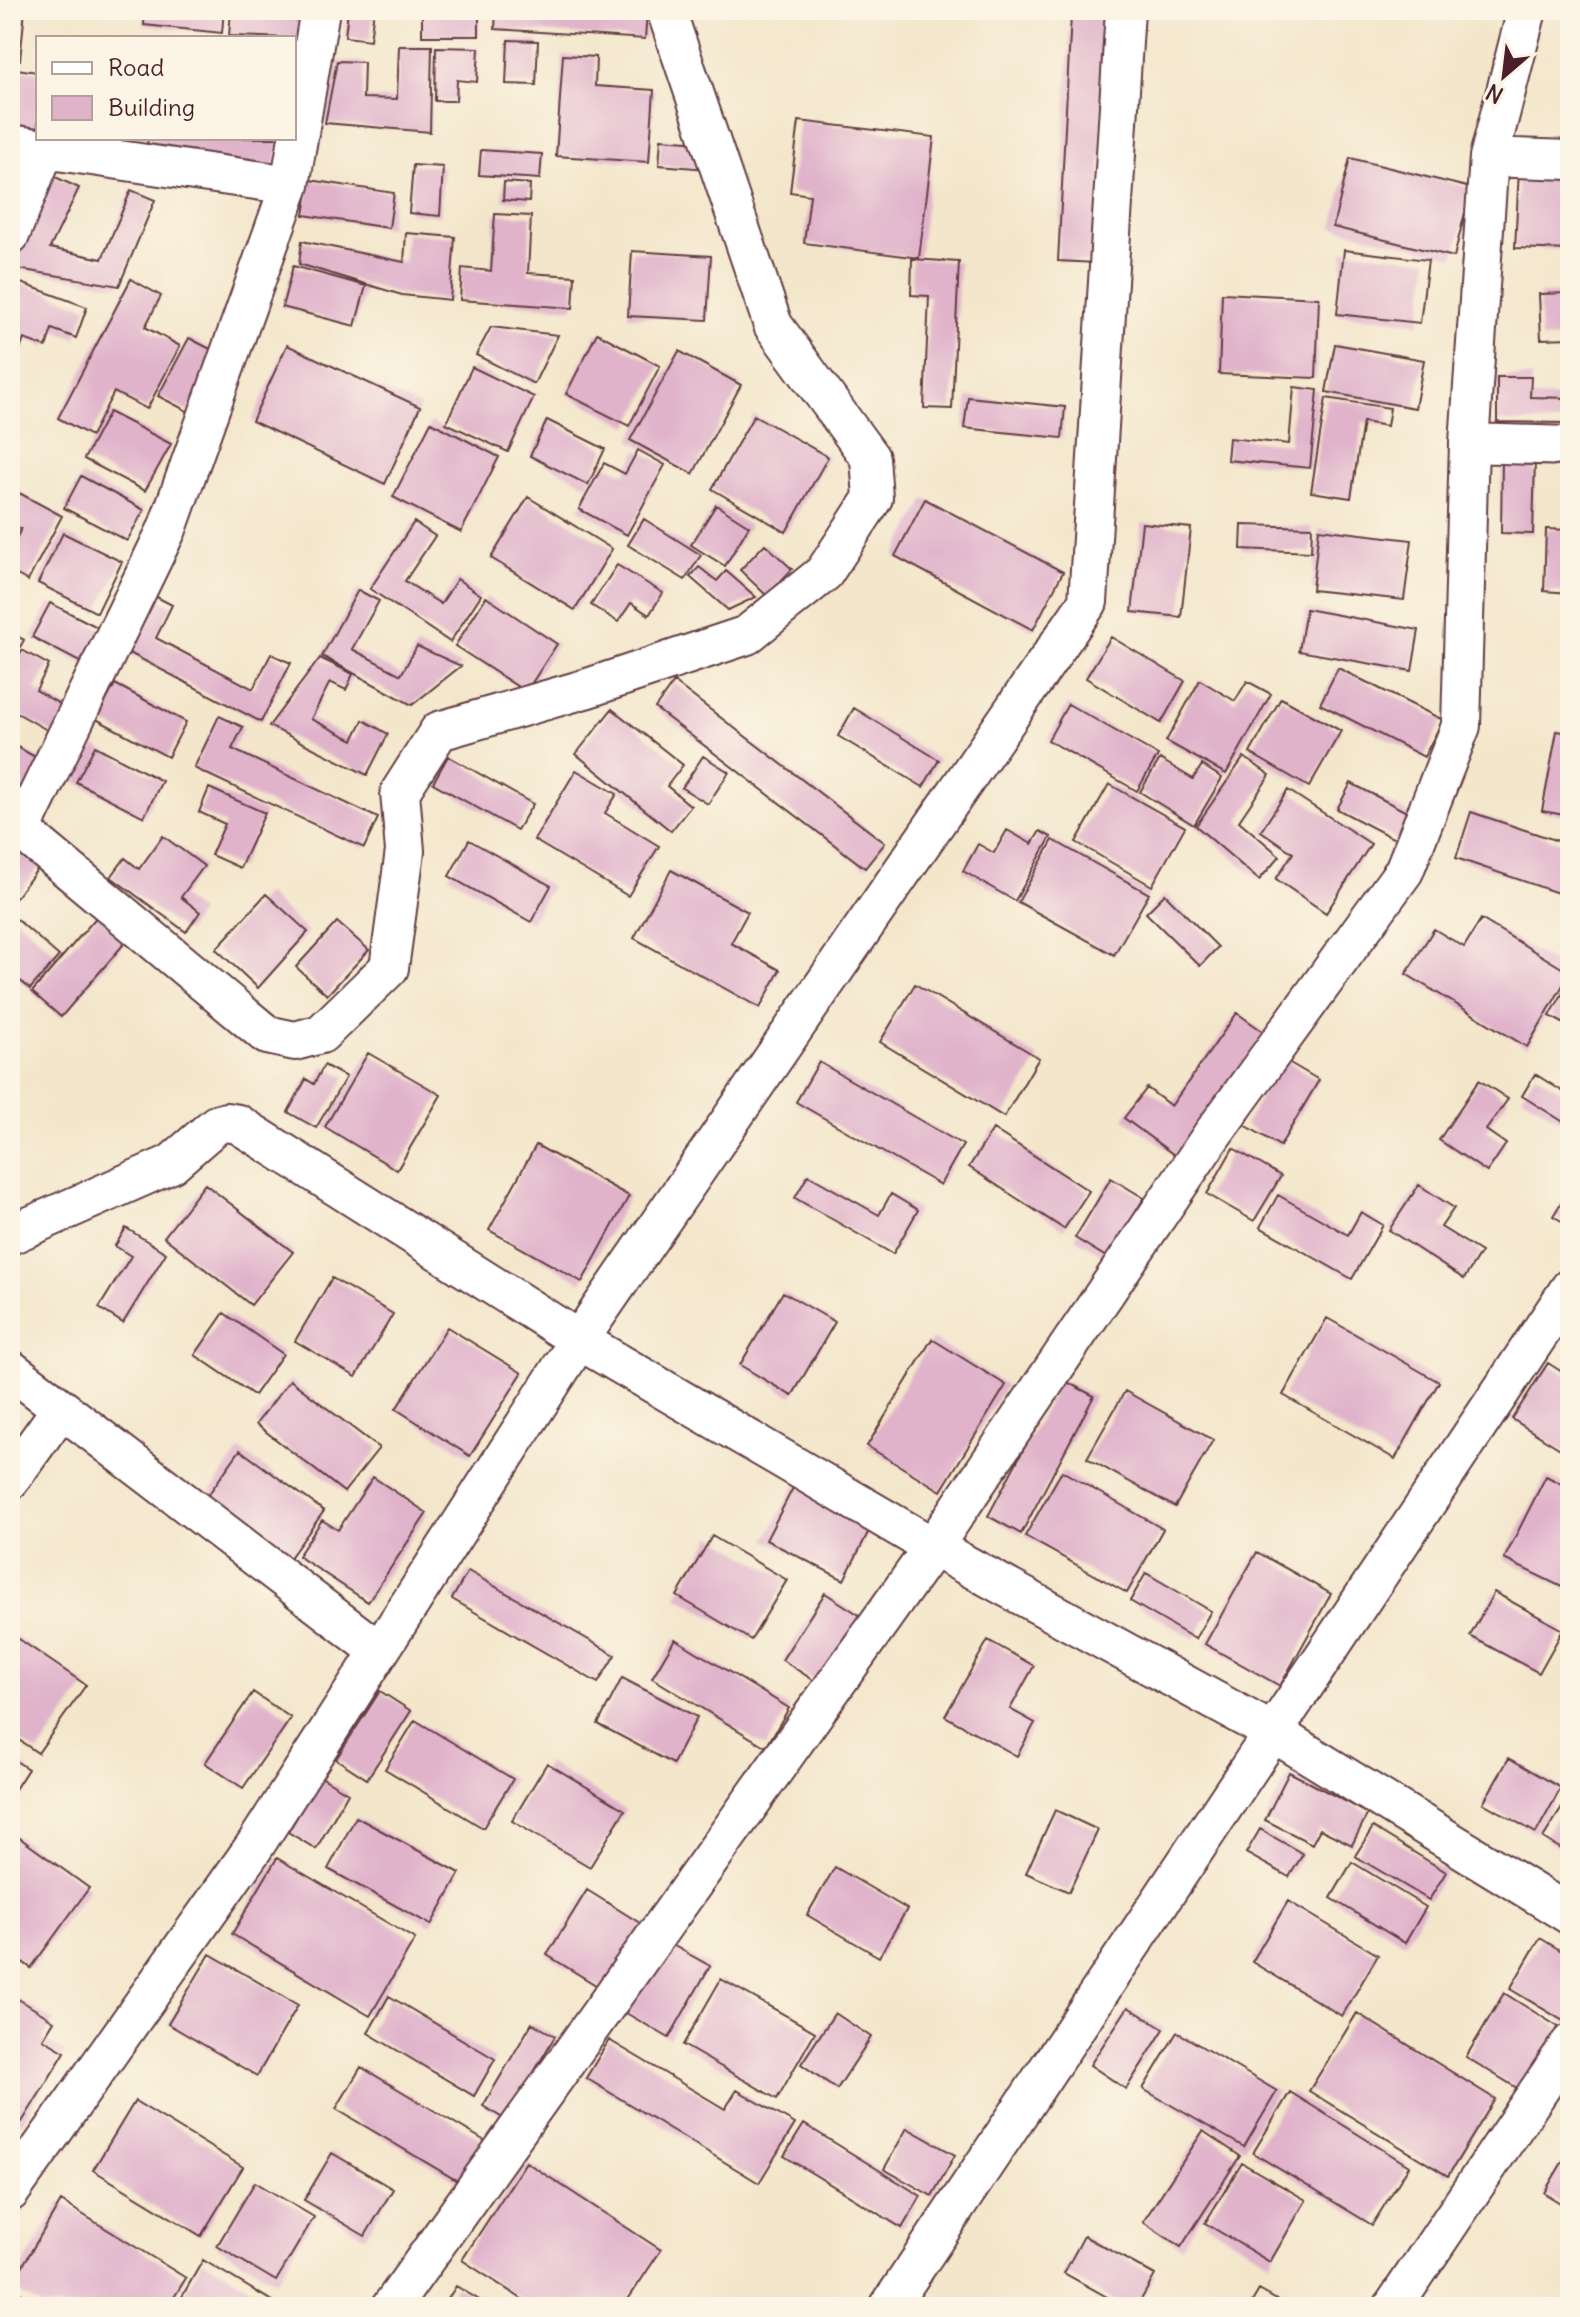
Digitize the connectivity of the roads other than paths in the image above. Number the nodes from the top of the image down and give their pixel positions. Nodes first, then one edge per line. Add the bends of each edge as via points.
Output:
1 (320, 10) edge
2 (666, 10) edge
3 (1125, 10) edge
4 (1527, 10) edge
5 (28, 146) edge
6 (1489, 157) junction
7 (1570, 160) edge
8 (290, 185) junction
9 (10, 235) edge
10 (1469, 443) junction
11 (1570, 446) edge
12 (15, 826) edge
13 (10, 1235) edge
14 (1570, 1288) edge
15 (579, 1340) junction
16 (10, 1369) edge
17 (61, 1409) junction
18 (10, 1480) edge
19 (933, 1547) junction
20 (379, 1651) junction
21 (1274, 1733) junction
22 (1570, 1915) edge
23 (1570, 2044) edge
24 (10, 2192) edge
25 (391, 2307) edge
26 (889, 2307) edge
27 (1393, 2307) edge

1 - 8 street
2 - 12 street via 773,325 870,458 873,498 824,573 747,635 439,731 400,792 405,851 389,968 321,1034 295,1041 267,1035
3 - 15 street via 1088,602
4 - 6 street
5 - 8 street
5 - 9 street
6 - 7 street
6 - 10 street
8 - 12 street via 167,529
10 - 11 street
10 - 19 street via 1461,726 1404,871 1212,1135
13 - 15 street via 171,1164 216,1125 238,1124
14 - 21 street
15 - 19 street
15 - 20 street
16 - 17 street
17 - 18 street
17 - 20 street
19 - 21 street
19 - 25 street
20 - 24 street via 254,1847
21 - 22 street
21 - 26 street
23 - 27 street

